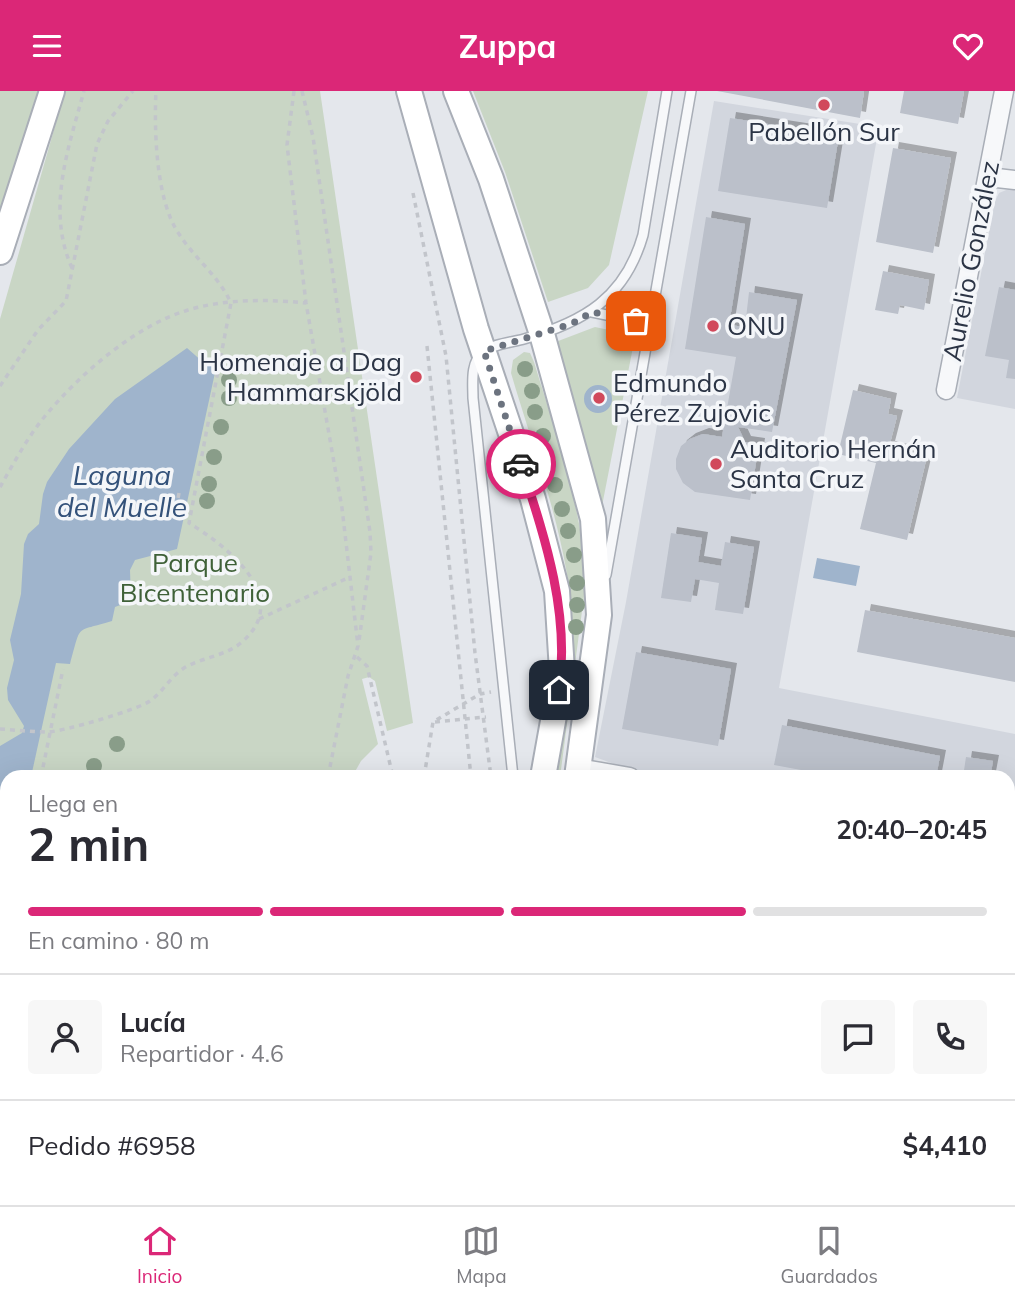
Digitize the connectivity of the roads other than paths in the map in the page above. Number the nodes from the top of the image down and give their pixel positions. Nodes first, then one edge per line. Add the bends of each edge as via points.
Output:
1 (52, 91) edge
2 (410, 91) edge
3 (456, 91) edge
4 (667, 91) edge
5 (691, 91) edge
6 (1004, 91) edge
7 (988, 177) junction
8 (1015, 180) edge
9 (0, 252) edge
10 (592, 312) junction
11 (650, 324) junction
12 (542, 334) junction
13 (484, 351) junction
14 (946, 390) dead end
15 (599, 615) junction
16 (512, 770) edge
17 (545, 770) edge
18 (577, 770) edge

1 - 9 main road
2 - 13 main road
3 - 12 main road via 491,179
4 - 10 lane via 636,257 611,294
5 - 11 lane
6 - 7 street, Aurelio González
7 - 8 street
7 - 14 street, Aurelio González
10 - 11 lane
10 - 12 lane
11 - 15 lane
12 - 13 lane
12 - 15 main road via 593,519
13 - 16 lane via 473,368 473,398
13 - 17 main road via 545,538 557,591 562,671
15 - 18 main road

